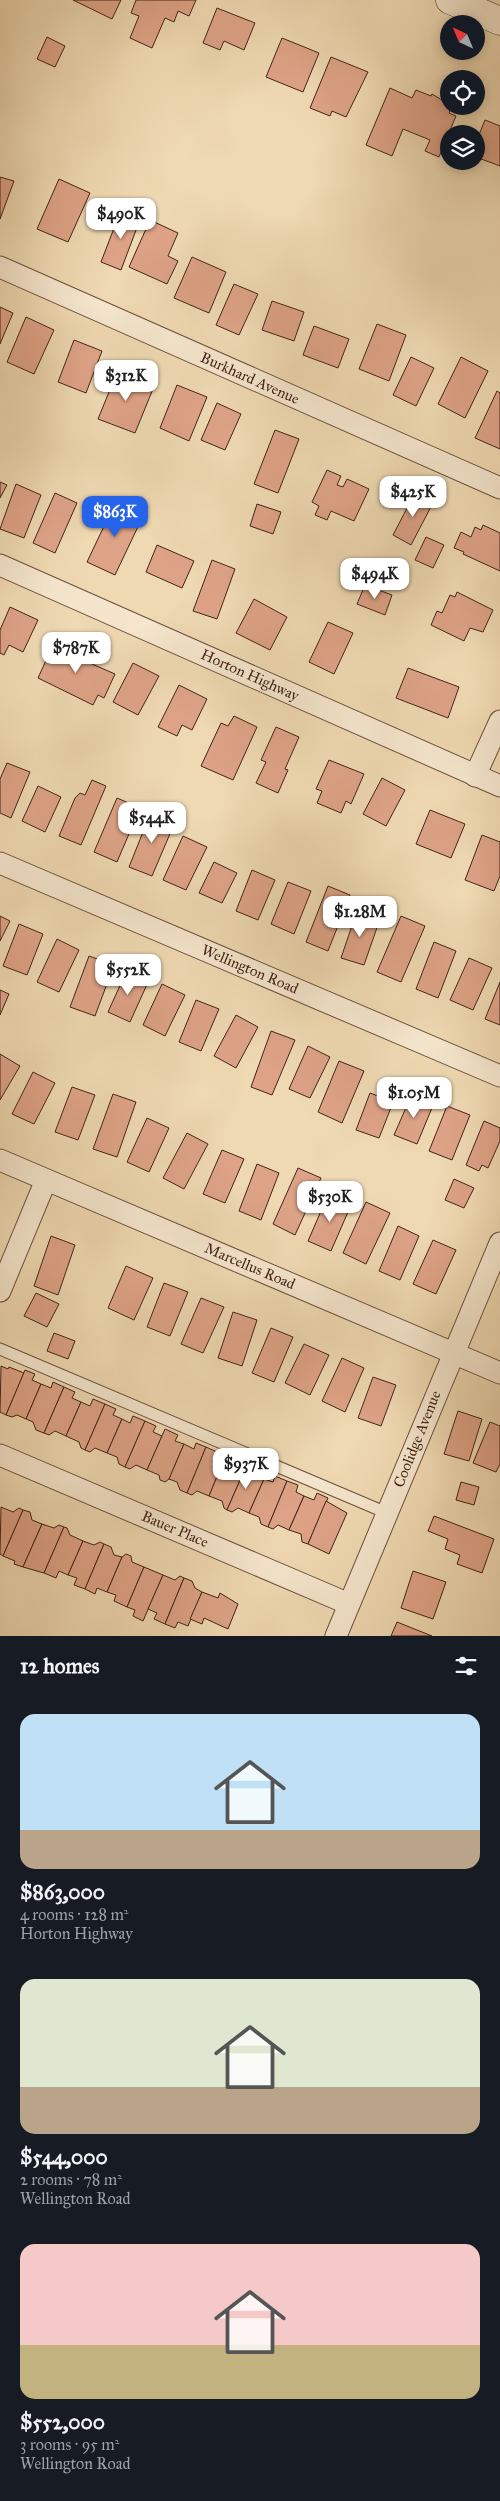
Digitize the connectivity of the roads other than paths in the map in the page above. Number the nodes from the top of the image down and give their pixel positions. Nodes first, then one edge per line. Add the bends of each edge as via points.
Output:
1 (450, 0) edge
2 (500, 21) edge
3 (0, 267) edge
4 (500, 488) edge
5 (0, 564) edge
6 (500, 720) edge
7 (476, 776) junction
8 (500, 786) edge
9 (0, 863) edge
10 (500, 1076) edge
11 (0, 1160) edge
12 (46, 1180) junction
13 (500, 1243) edge
14 (0, 1292) edge
15 (0, 1349) edge
16 (453, 1353) junction
17 (500, 1373) edge
18 (0, 1455) edge
19 (387, 1513) junction
20 (349, 1604) junction
21 (336, 1636) edge

1 - 2 main road
3 - 4 street, Burkhard Avenue
5 - 7 street, Horton Highway
6 - 7 street
7 - 8 street, Horton Highway
9 - 10 street, Wellington Road
11 - 12 street, Marcellus Road
12 - 14 street
12 - 16 street, Marcellus Road
13 - 16 street, Coolidge Avenue
15 - 19 lane
16 - 17 street, Marcellus Road
16 - 19 street, Coolidge Avenue
18 - 20 street, Bauer Place
19 - 20 street, Coolidge Avenue
20 - 21 street, Coolidge Avenue

